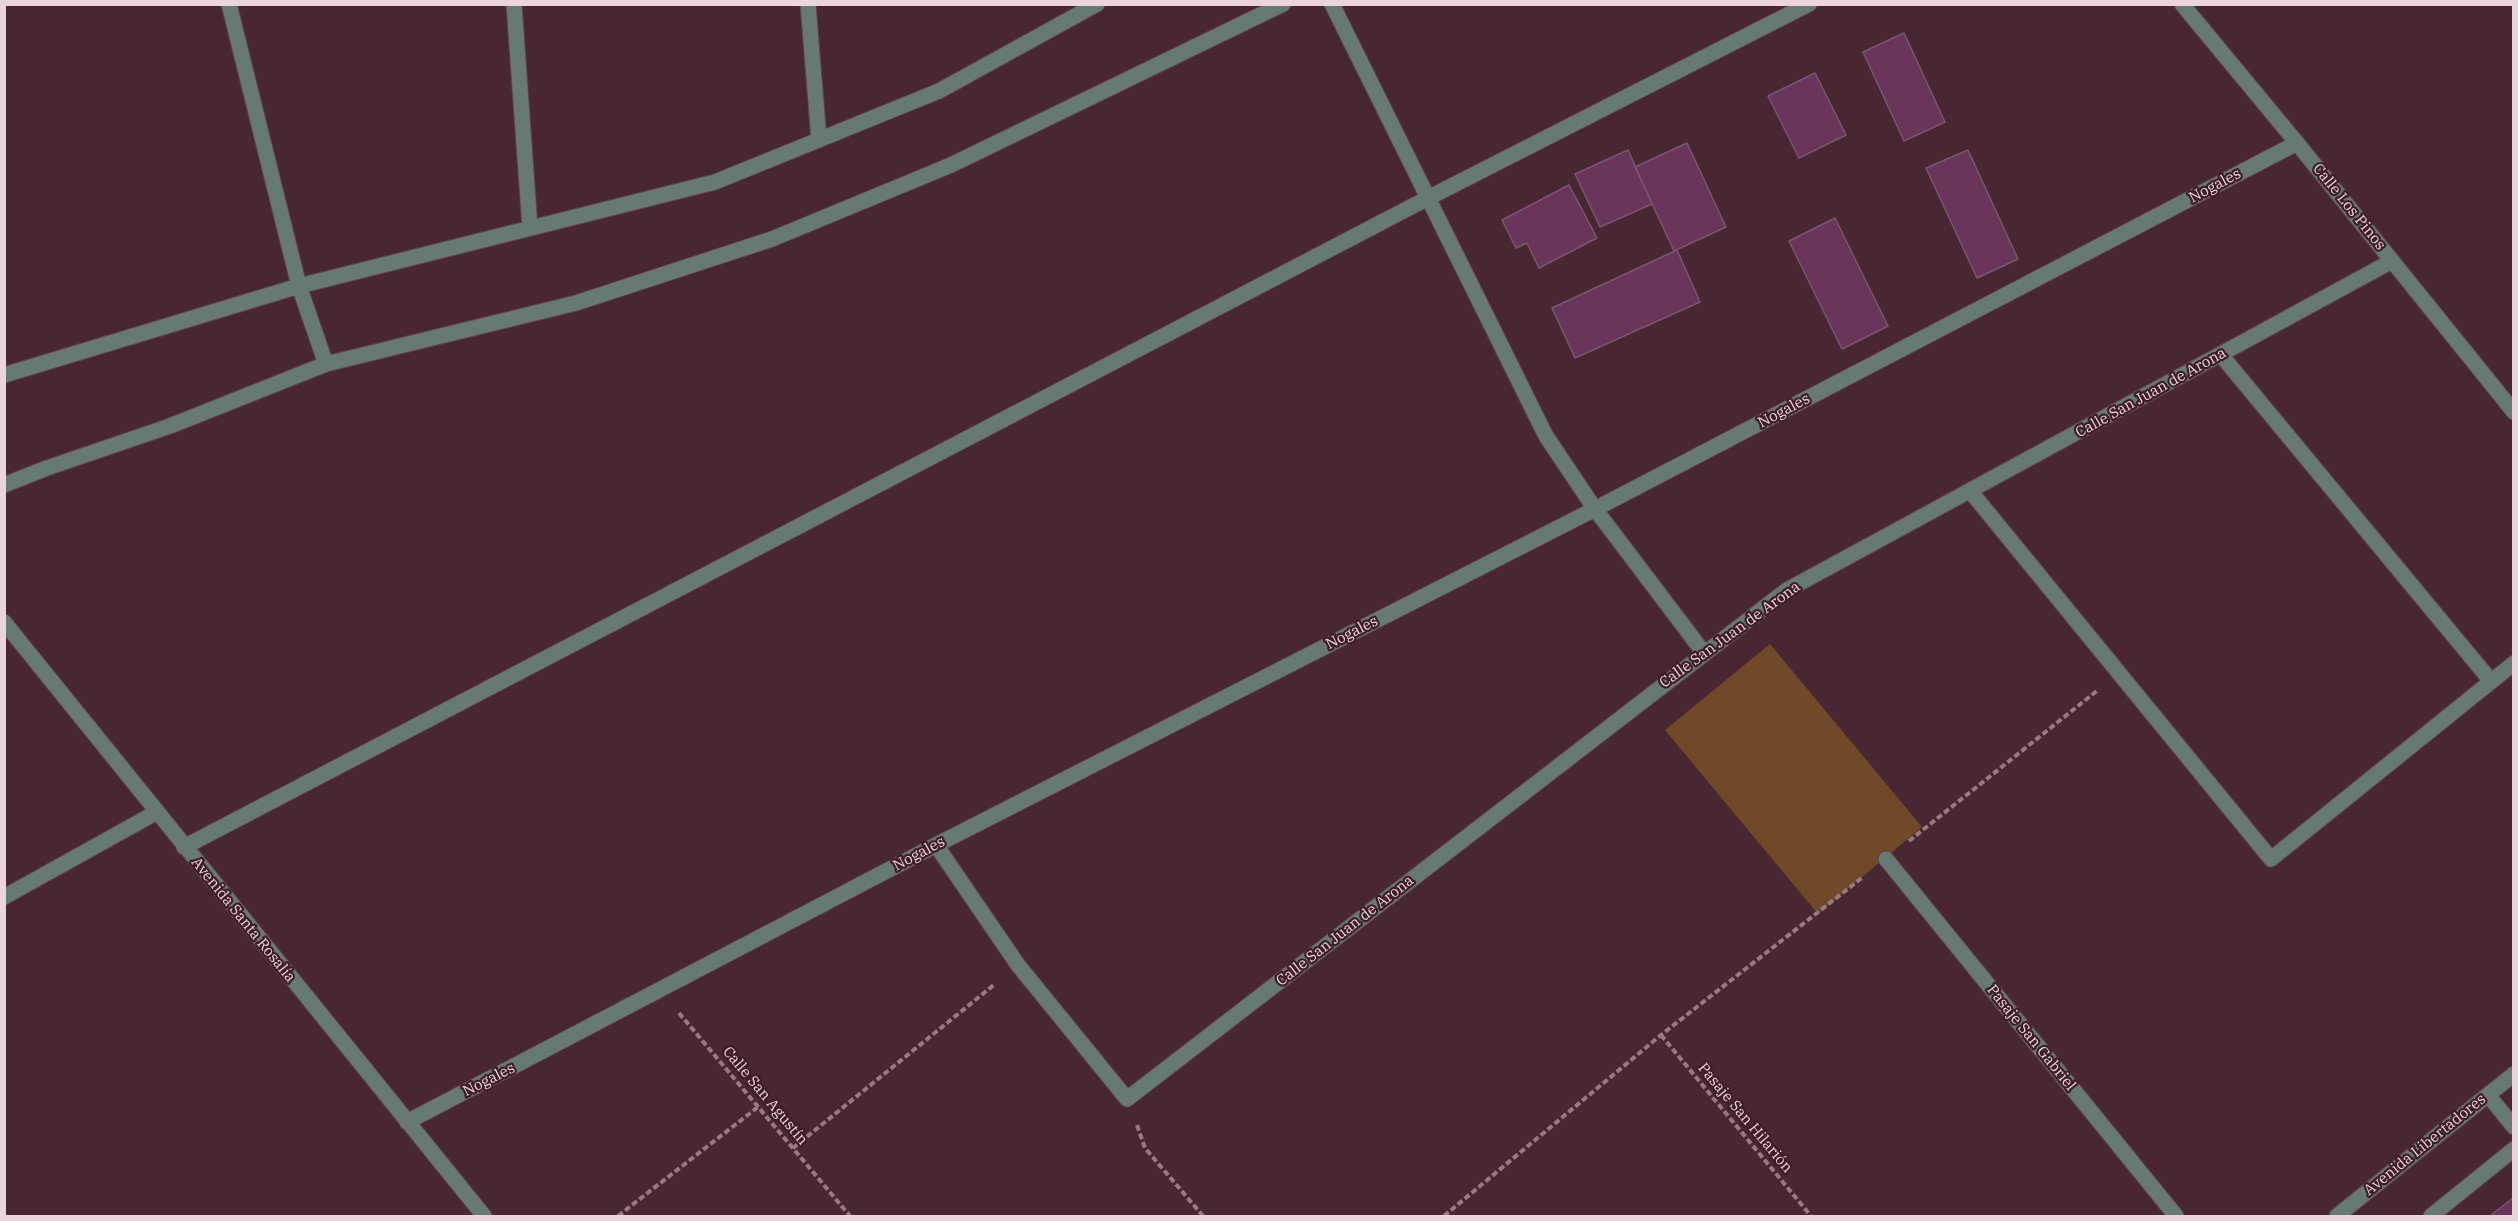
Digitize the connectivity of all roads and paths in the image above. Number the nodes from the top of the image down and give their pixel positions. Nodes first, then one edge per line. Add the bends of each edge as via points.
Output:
1 (229, 4) edge
2 (514, 4) edge
3 (808, 4) edge
4 (1283, 4) edge
5 (1332, 4) edge
6 (1809, 4) edge
7 (2182, 4) edge
8 (1097, 5) edge
9 (819, 140) junction
10 (2297, 143) junction
11 (1428, 198) junction
12 (530, 228) junction
13 (2392, 261) junction
14 (299, 286) junction
15 (2221, 355) junction
16 (326, 363) junction
17 (4, 375) edge
18 (2514, 412) edge
19 (4, 485) edge
20 (1971, 492) junction
21 (1594, 509) junction
22 (4, 622) edge
23 (1704, 653) junction
24 (2514, 663) edge
25 (2119, 673) junction
26 (2491, 681) junction
27 (157, 812) junction
28 (936, 845) junction
29 (184, 847) junction
30 (1886, 859) junction
31 (4, 897) edge
32 (1018, 965) junction
33 (660, 991) junction
34 (1661, 1035) junction
35 (2514, 1074) edge
36 (2488, 1095) junction
37 (1127, 1099) junction
38 (758, 1107) junction
39 (407, 1122) junction
40 (2514, 1127) edge
41 (793, 1148) junction
42 (2514, 1149) edge
43 (484, 1216) edge
44 (618, 1216) edge
45 (850, 1216) edge
46 (1203, 1216) edge
47 (1444, 1216) edge
48 (1811, 1216) edge
49 (2176, 1216) edge
50 (2337, 1216) edge
51 (2431, 1216) edge

1 - 14 street
2 - 12 street
3 - 9 street
4 - 16 street via 951,165 772,238 576,303
5 - 11 street
6 - 11 street
7 - 10 street, Calle Los Pinos
8 - 9 street via 939,91
9 - 12 street via 715,182
10 - 13 street, Calle Los Pinos
10 - 21 street, Nogales
11 - 21 street via 1546,436
11 - 29 street
12 - 14 street
13 - 15 street, Calle San Juan de Arona
13 - 18 street, Calle Los Pinos
14 - 16 street
14 - 17 street
15 - 20 street, Calle San Juan de Arona
15 - 26 street
16 - 19 street via 170,426
20 - 23 street, Calle San Juan de Arona via 1787,590
20 - 25 street
21 - 23 street
21 - 28 street, Nogales
22 - 27 street, Avenida Santa Rosalía
23 - 37 street, Calle San Juan de Arona
24 - 26 street
25 - 26 street via 2271,859
25 - 30 path
27 - 29 street, Avenida Santa Rosalía
27 - 31 street
28 - 32 street
28 - 33 street, Nogales
29 - 39 street, Avenida Santa Rosalía
30 - 34 path
30 - 49 street, Pasaje San Gabriel
32 - 37 street
32 - 41 path
33 - 38 path, Calle San Agustín
33 - 39 street, Nogales
34 - 47 path
34 - 48 path, Pasaje San Hilarión
35 - 36 street, Avenida Libertadores
36 - 40 street
36 - 50 street, Avenida Libertadores
37 - 46 path via 1145,1148
38 - 41 path, Calle San Agustín
38 - 44 path
39 - 43 street, Avenida Santa Rosalía
41 - 45 path, Calle San Agustín
42 - 51 street

